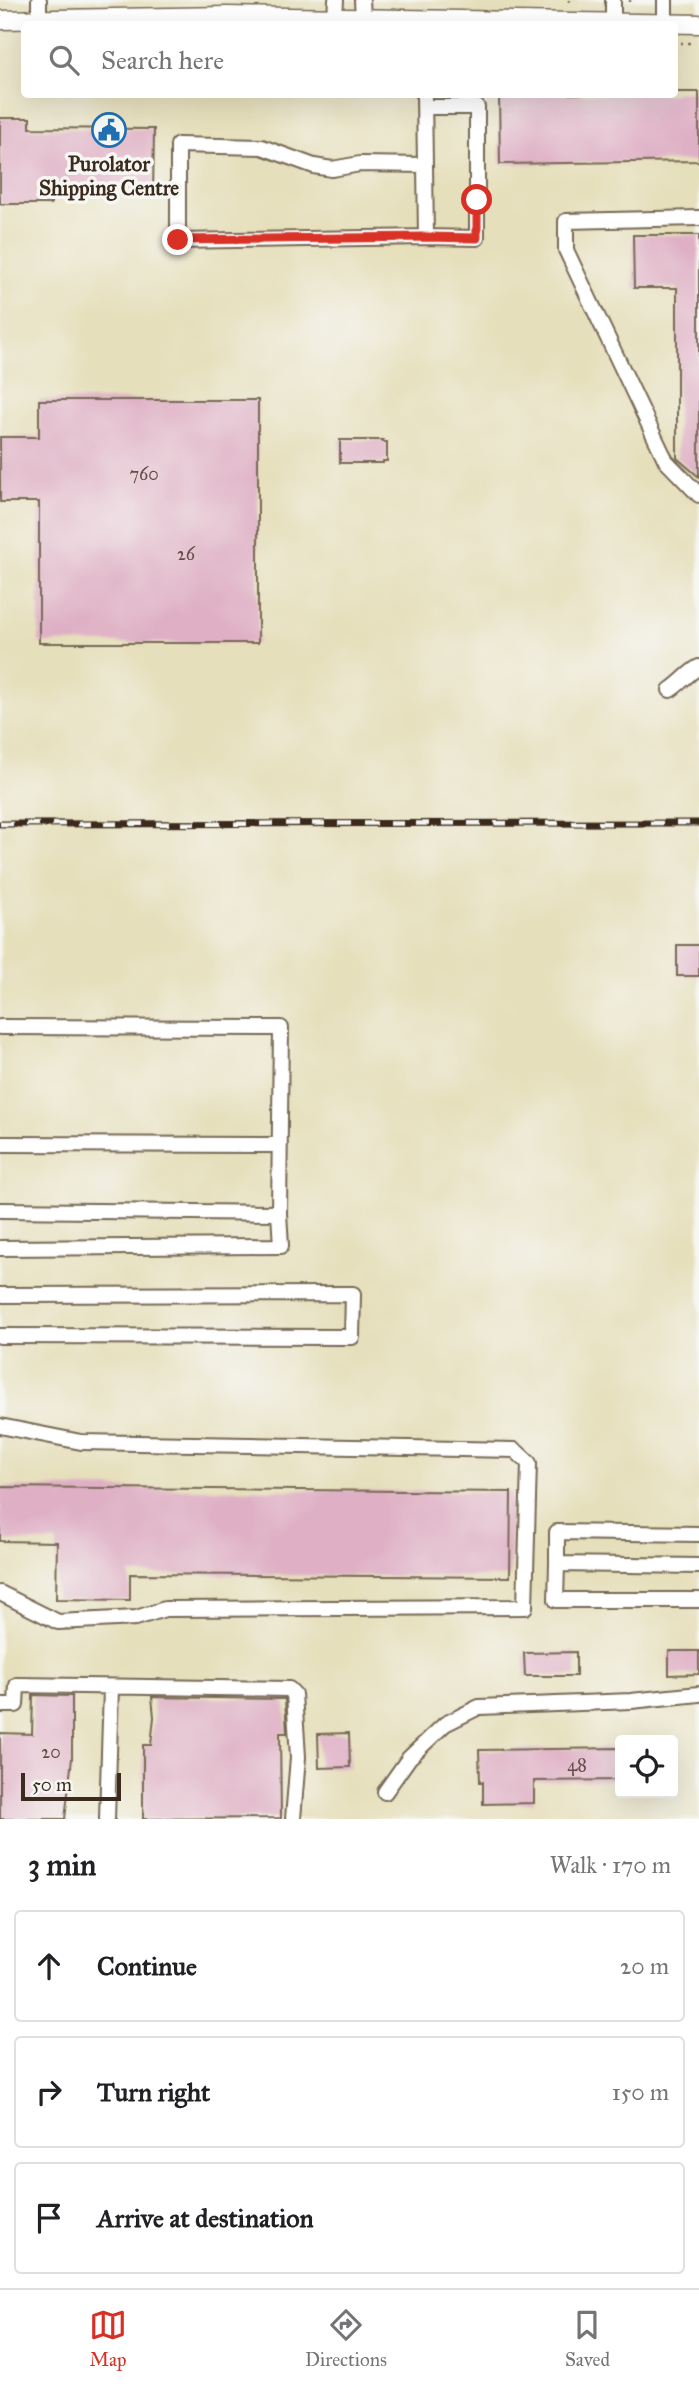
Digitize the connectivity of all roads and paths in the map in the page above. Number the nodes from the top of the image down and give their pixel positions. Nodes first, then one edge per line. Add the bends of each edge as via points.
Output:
1 (39, 0) edge
2 (613, 0) edge
3 (665, 0) edge
4 (335, 9) edge
5 (362, 9) edge
6 (39, 19) junction
7 (0, 20) edge
8 (275, 20) edge
9 (419, 21) edge
10 (613, 21) edge
11 (665, 21) edge
12 (678, 23) edge
13 (699, 24) edge
14 (678, 43) edge
15 (690, 43) dead end
16 (425, 101) edge
17 (425, 165) junction
18 (699, 218) edge
19 (426, 237) junction
20 (699, 495) edge
21 (699, 667) edge
22 (699, 678) edge
23 (684, 680) junction
24 (670, 690) dead end
25 (0, 1027) edge
26 (0, 1144) edge
27 (280, 1145) junction
28 (0, 1210) edge
29 (279, 1213) junction
30 (0, 1248) edge
31 (0, 1295) edge
32 (0, 1336) edge
33 (0, 1426) edge
34 (699, 1534) edge
35 (557, 1564) junction
36 (699, 1566) edge
37 (0, 1593) edge
38 (699, 1600) edge
39 (111, 1688) junction
40 (699, 1694) edge
41 (0, 1705) edge
42 (385, 1792) dead end
43 (107, 1819) edge
44 (293, 1819) edge

1 - 6 street
2 - 10 street
3 - 11 street
4 - 5 main road
4 - 8 main road
5 - 9 main road
6 - 7 main road
6 - 8 main road
12 - 13 main road
14 - 15 path
16 - 17 street
16 - 19 street via 477,107 477,238
17 - 19 street
17 - 19 street via 360,164 332,169 262,146 178,145 178,240
18 - 20 street via 566,221 566,250 666,461
21 - 23 street
22 - 23 street
23 - 24 street
25 - 27 street via 281,1028
26 - 27 street
27 - 29 street
28 - 29 street
29 - 30 street via 281,1246
31 - 32 street via 353,1294 352,1337
33 - 37 street via 81,1442 515,1450 529,1463 525,1607 164,1609 136,1618 58,1622
34 - 35 street via 557,1532
35 - 36 street
35 - 38 street via 556,1600
39 - 41 street via 18,1685 16,1705
39 - 43 street
39 - 44 street via 289,1689 294,1694 298,1757
40 - 42 street via 479,1707 445,1724 409,1758

